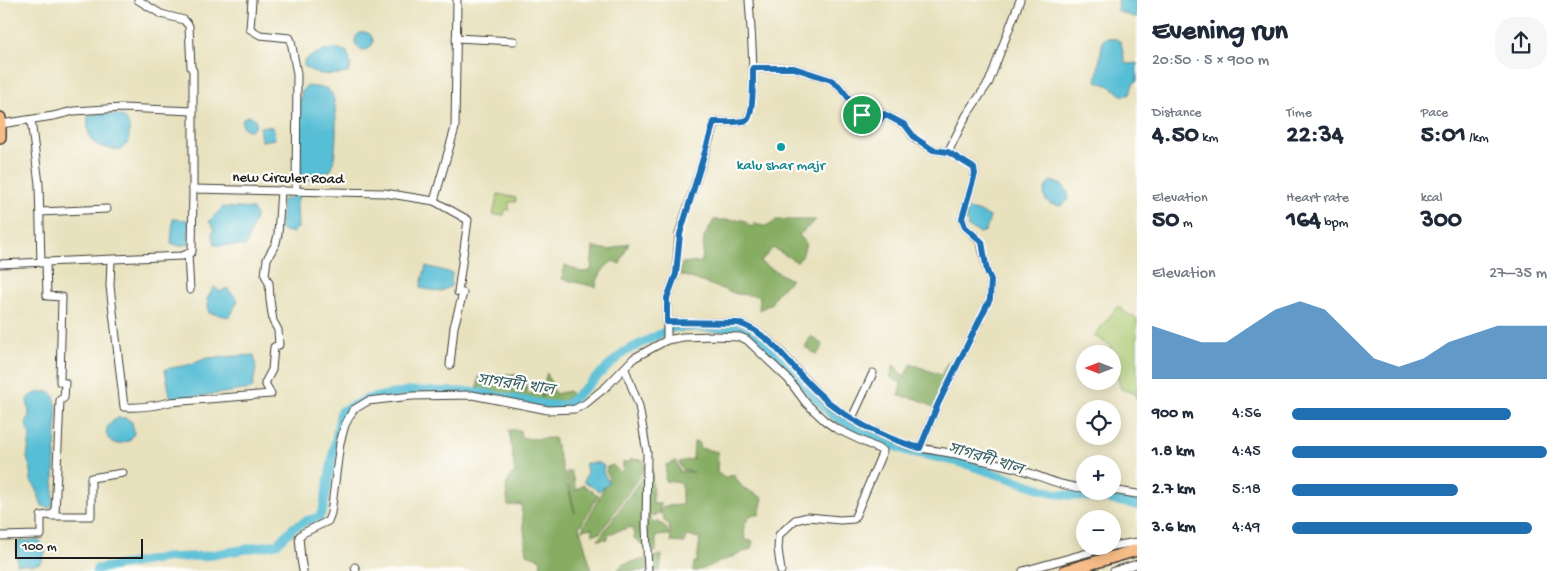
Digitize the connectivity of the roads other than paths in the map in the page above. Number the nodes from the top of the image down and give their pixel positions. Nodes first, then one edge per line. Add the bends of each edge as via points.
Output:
1 (138, 0) edge
2 (252, 0) edge
3 (457, 0) edge
4 (749, 0) edge
5 (1020, 0) edge
6 (456, 38) junction
7 (514, 41) dead end
8 (753, 68) junction
9 (193, 111) junction
10 (0, 118) edge
11 (31, 120) junction
12 (0, 124) edge
13 (0, 137) edge
14 (948, 152) junction
15 (193, 189) junction
16 (281, 190) junction
17 (296, 190) junction
18 (434, 201) junction
19 (107, 209) dead end
20 (40, 212) junction
21 (188, 254) junction
22 (111, 260) junction
23 (44, 262) junction
24 (0, 264) edge
25 (190, 290) dead end
26 (667, 322) junction
27 (667, 340) junction
28 (450, 365) dead end
29 (625, 369) junction
30 (873, 373) dead end
31 (852, 418) junction
32 (920, 448) junction
33 (124, 474) dead end
34 (1076, 487) edge
35 (1121, 491) edge
36 (1137, 494) edge
37 (41, 516) junction
38 (0, 536) edge
39 (1137, 542) edge
40 (1121, 545) edge
41 (1137, 550) edge
42 (1080, 555) edge
43 (1137, 564) edge
44 (303, 571) edge
45 (648, 571) edge
46 (781, 571) edge
47 (1023, 571) edge
48 (1065, 571) edge
49 (1114, 571) edge

1 - 9 street via 161,14 184,20 189,26
2 - 17 street via 250,29 260,35 290,38 292,41 297,74
3 - 6 street
4 - 8 street
5 - 14 street via 989,82 966,116
6 - 7 street
6 - 18 street via 456,128
8 - 14 street via 794,68 831,80 862,115 880,120 884,114 905,125 915,138 933,150
8 - 26 street via 750,116 742,121 714,122 680,234 676,274 667,298
9 - 11 street via 122,108 74,111
9 - 15 street
10 - 12 main road
11 - 12 street
11 - 20 street
12 - 13 main road
14 - 32 street via 974,168 962,218 965,227 982,242 991,280 990,299
15 - 16 street, new Circuler Road
15 - 21 street via 192,252
16 - 17 street, new Circuler Road
16 - 22 street via 278,234 267,259 265,275 269,283 273,322 279,332 272,370 265,382 271,394 124,407 110,286
17 - 18 street, new Circuler Road via 384,193
18 - 28 street via 468,220 458,292 463,293 454,327
19 - 20 street
20 - 23 street
21 - 22 street
21 - 25 street
22 - 23 street
23 - 24 street
23 - 37 street via 47,296 62,297 60,382 65,383 64,398 60,400 55,514
26 - 27 street
26 - 31 street via 738,323 758,331 819,394
27 - 29 street via 634,358
27 - 46 street via 683,336 740,337 747,340 824,420 883,451 854,519 808,517 795,520 779,535
29 - 44 street via 596,396 575,409 548,410 472,396 412,396 368,401 353,410 340,442 332,513 328,521 299,537
29 - 45 street via 639,406 647,453
30 - 31 street
31 - 32 street via 875,431
32 - 34 street via 1015,468 1056,484
33 - 37 street via 90,478 91,516
35 - 36 street
37 - 38 street via 41,535
39 - 40 street
41 - 48 main road
42 - 47 street
43 - 49 street

